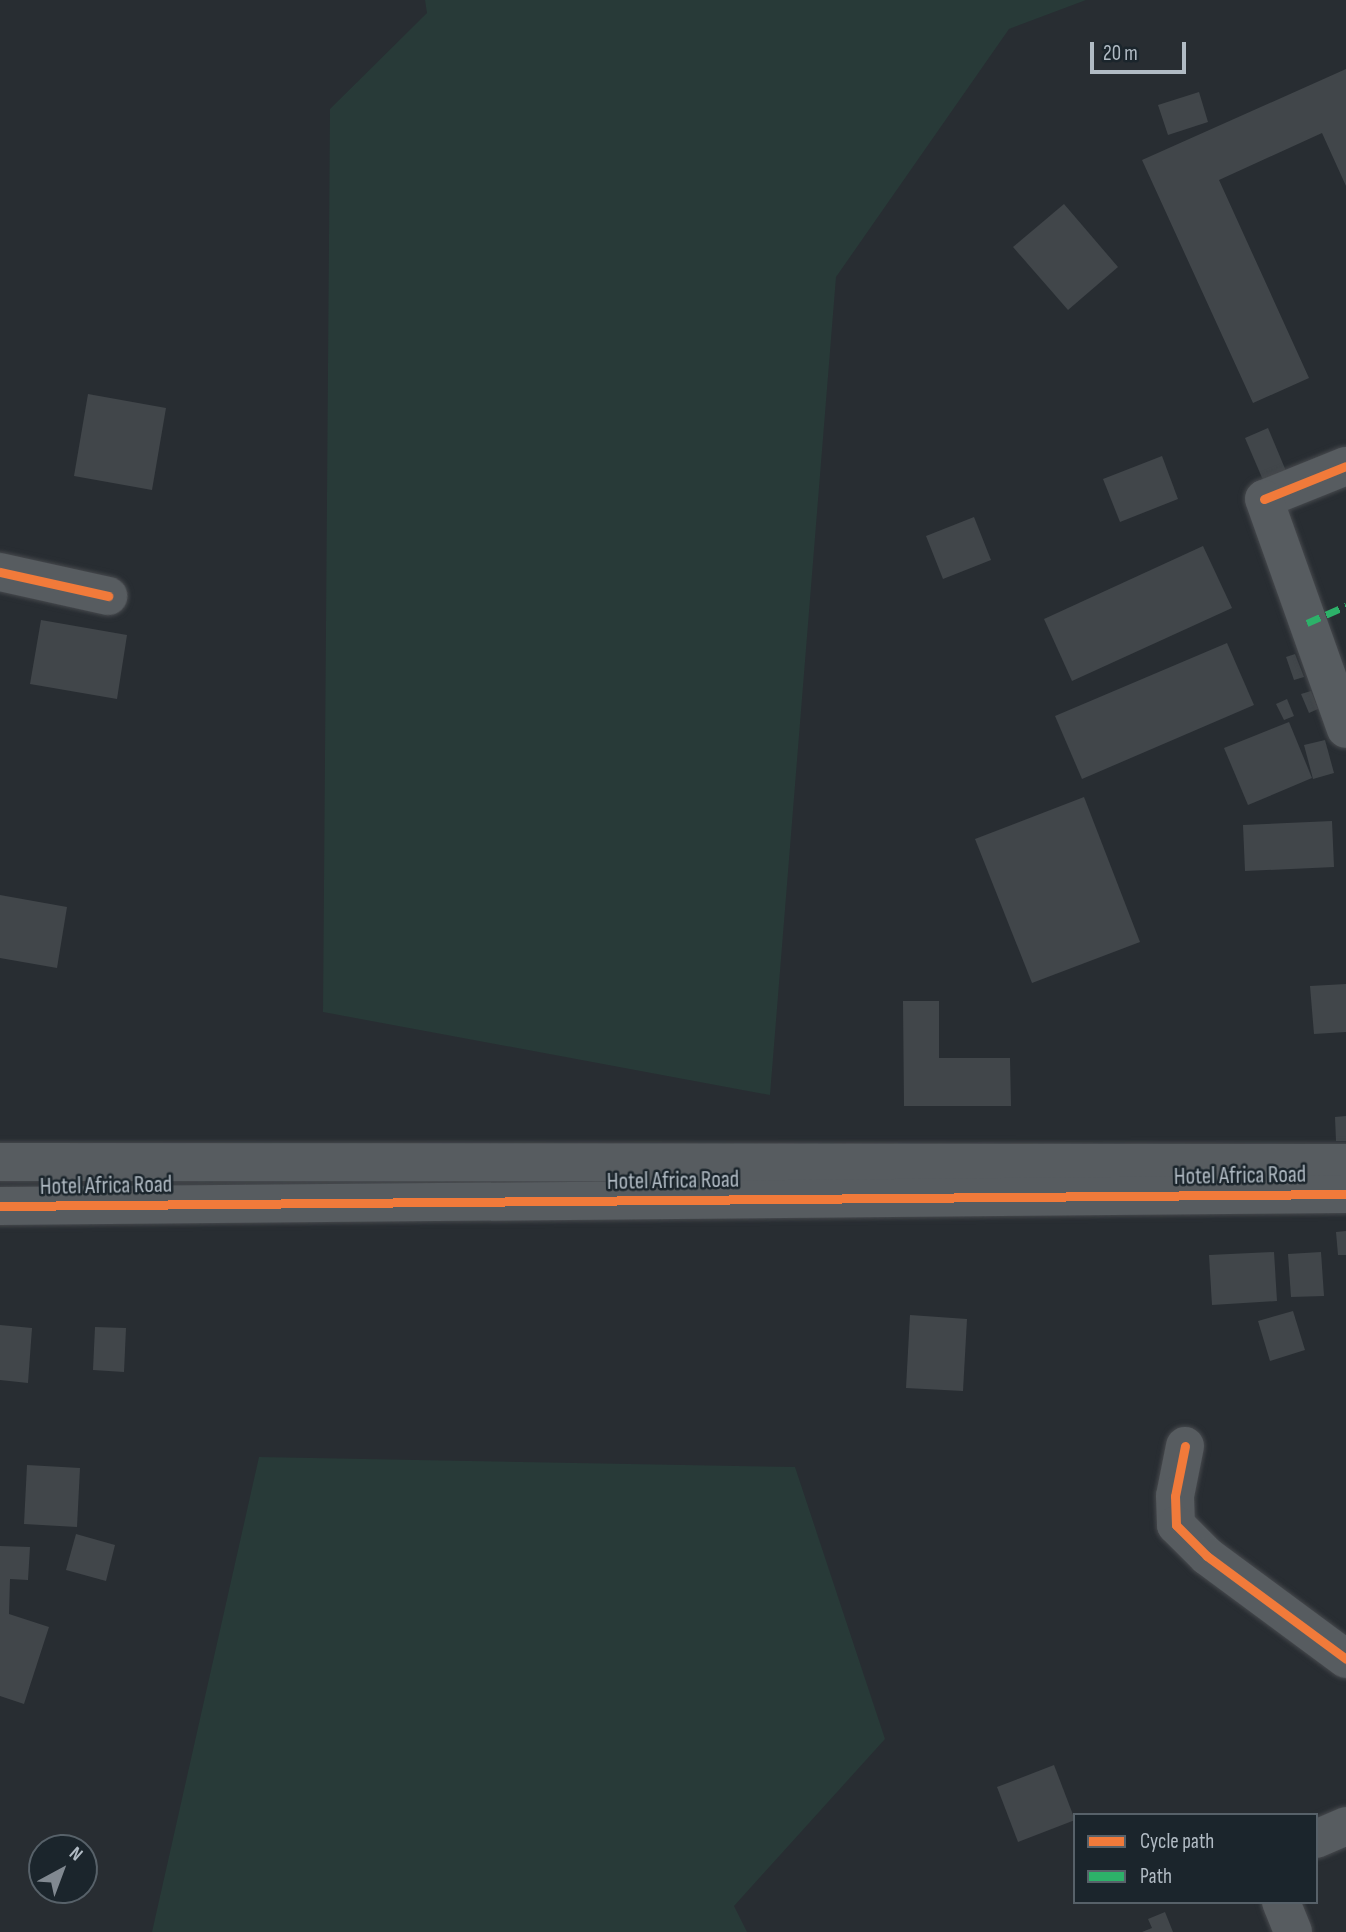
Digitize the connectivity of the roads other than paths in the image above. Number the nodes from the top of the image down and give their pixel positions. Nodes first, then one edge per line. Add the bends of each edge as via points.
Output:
1 (1346, 466) edge
2 (0, 572) edge
3 (108, 596) dead end
4 (1346, 729) edge
5 (0, 1162) edge
6 (1346, 1163) edge
7 (1346, 1194) edge
8 (0, 1206) edge
9 (1185, 1446) dead end
10 (1346, 1659) edge
11 (1346, 1826) edge
12 (1318, 1838) edge
13 (1282, 1904) edge
14 (1293, 1932) edge

1 - 4 street via 1264,499
2 - 3 street
5 - 6 street, Hotel Africa Road
7 - 8 street, Hotel Africa Road
9 - 10 street via 1175,1496 1176,1525 1207,1556
11 - 12 street
13 - 14 street

